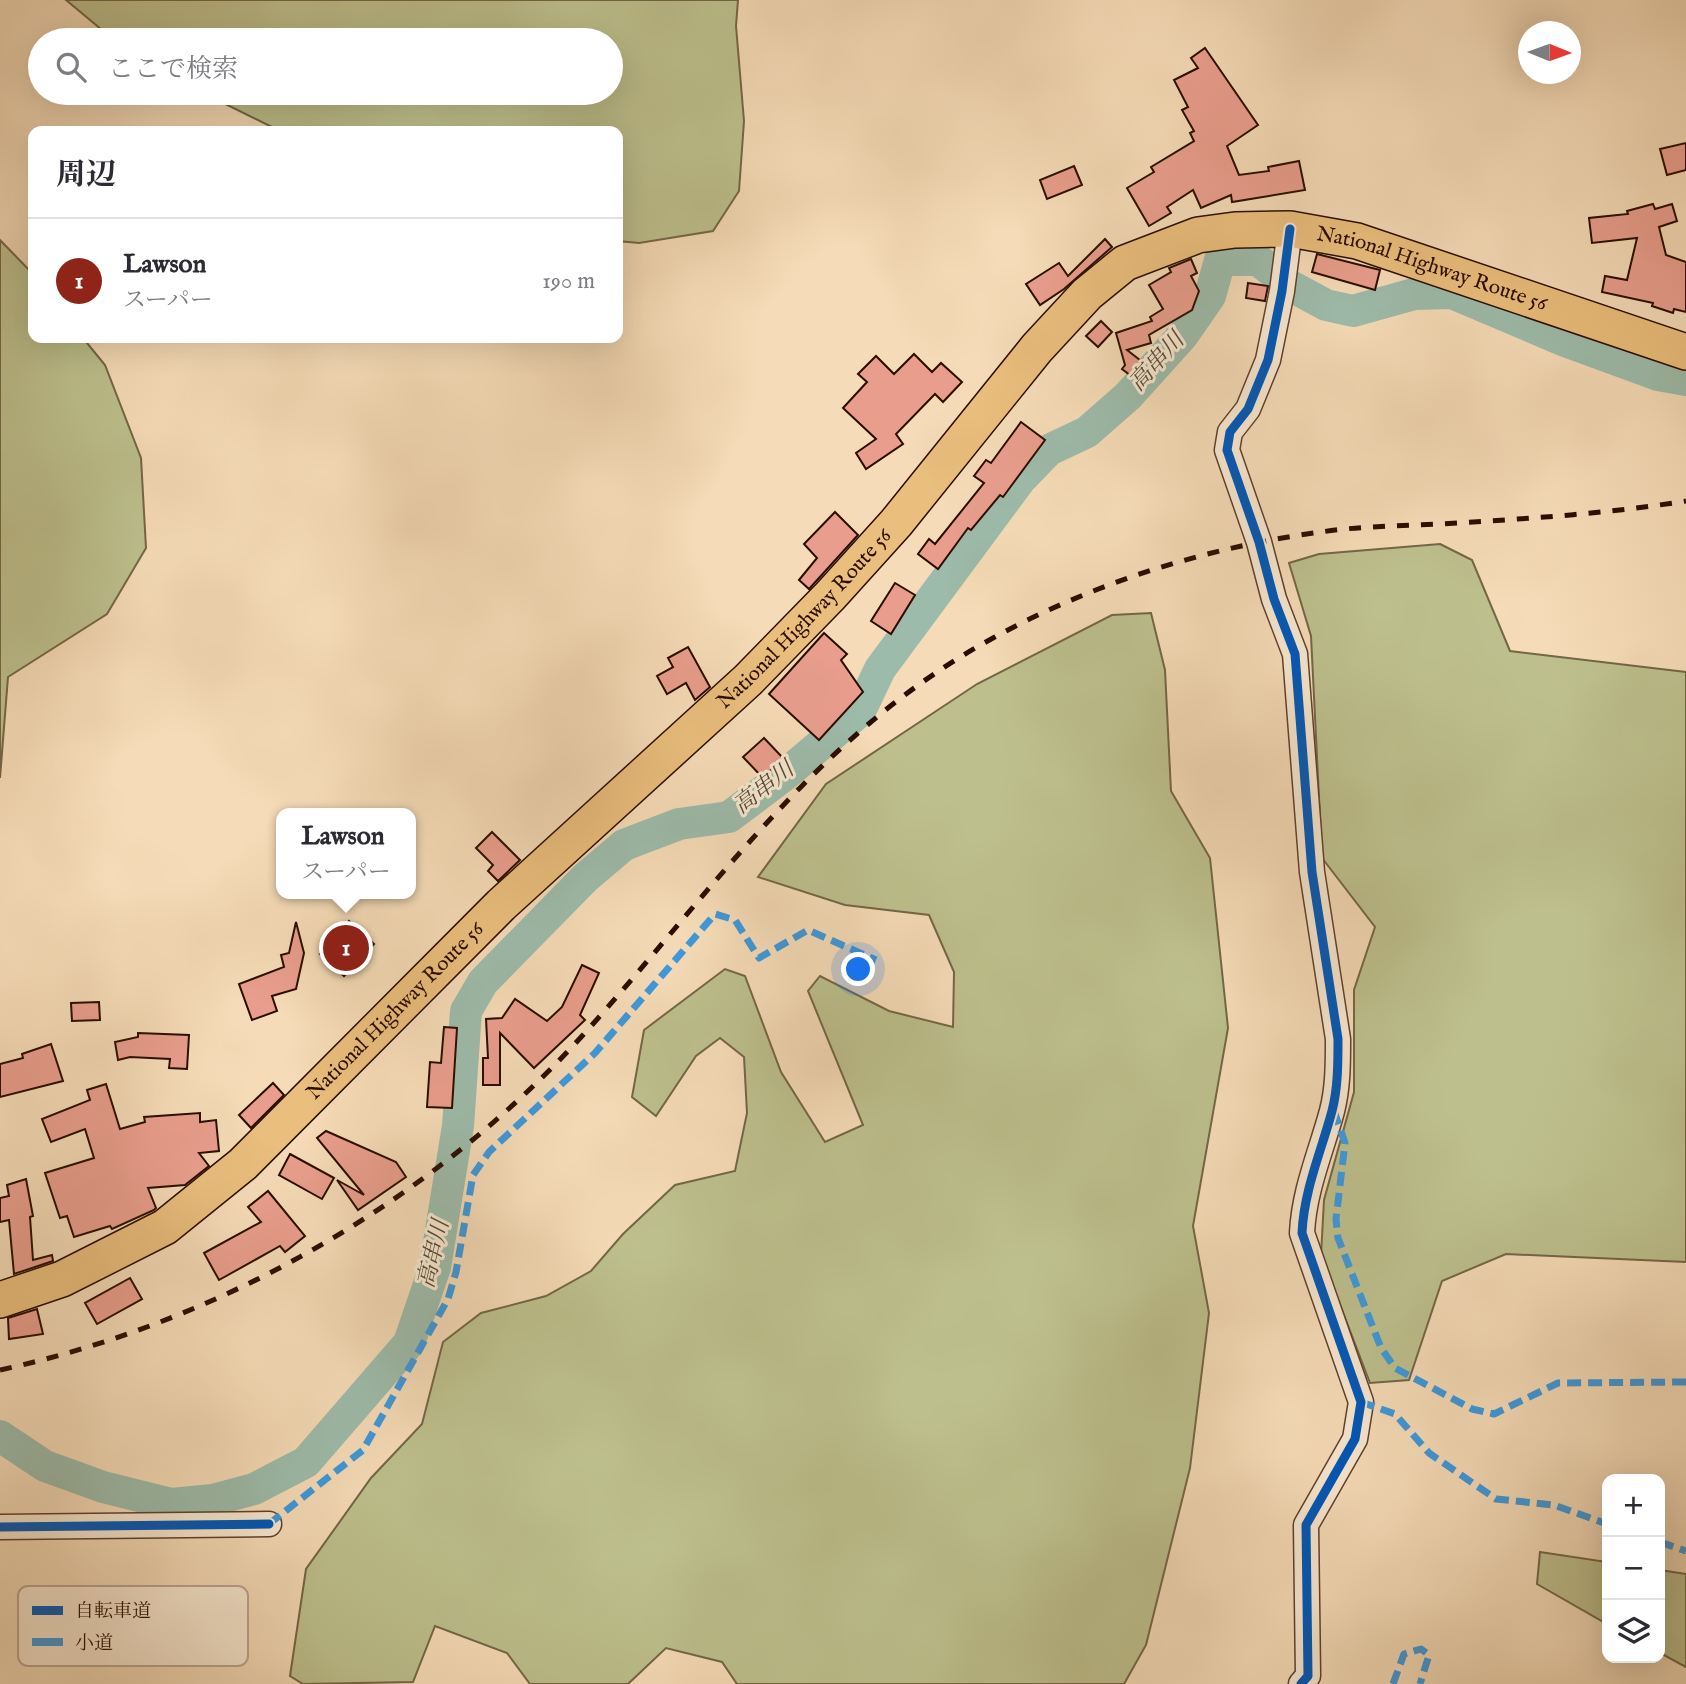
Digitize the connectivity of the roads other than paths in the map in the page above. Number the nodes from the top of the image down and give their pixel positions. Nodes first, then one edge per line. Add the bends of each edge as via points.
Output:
1 (1288, 244) junction
2 (1686, 352) edge
3 (0, 1300) edge
4 (270, 1524) dead end
5 (0, 1527) edge
6 (1301, 1684) edge

1 - 2 highway, National Highway Route 56 via 1357,241
1 - 3 highway, National Highway Route 56 via 1198,234 1125,264 1087,295 1037,348 896,523 830,596 748,680 501,905 243,1164 165,1227 62,1279
1 - 6 street via 1268,360 1248,409 1230,432 1227,450 1295,654 1312,872 1338,1039 1333,1107 1303,1206 1302,1234 1361,1402 1355,1439 1306,1525 1308,1676
4 - 5 street

